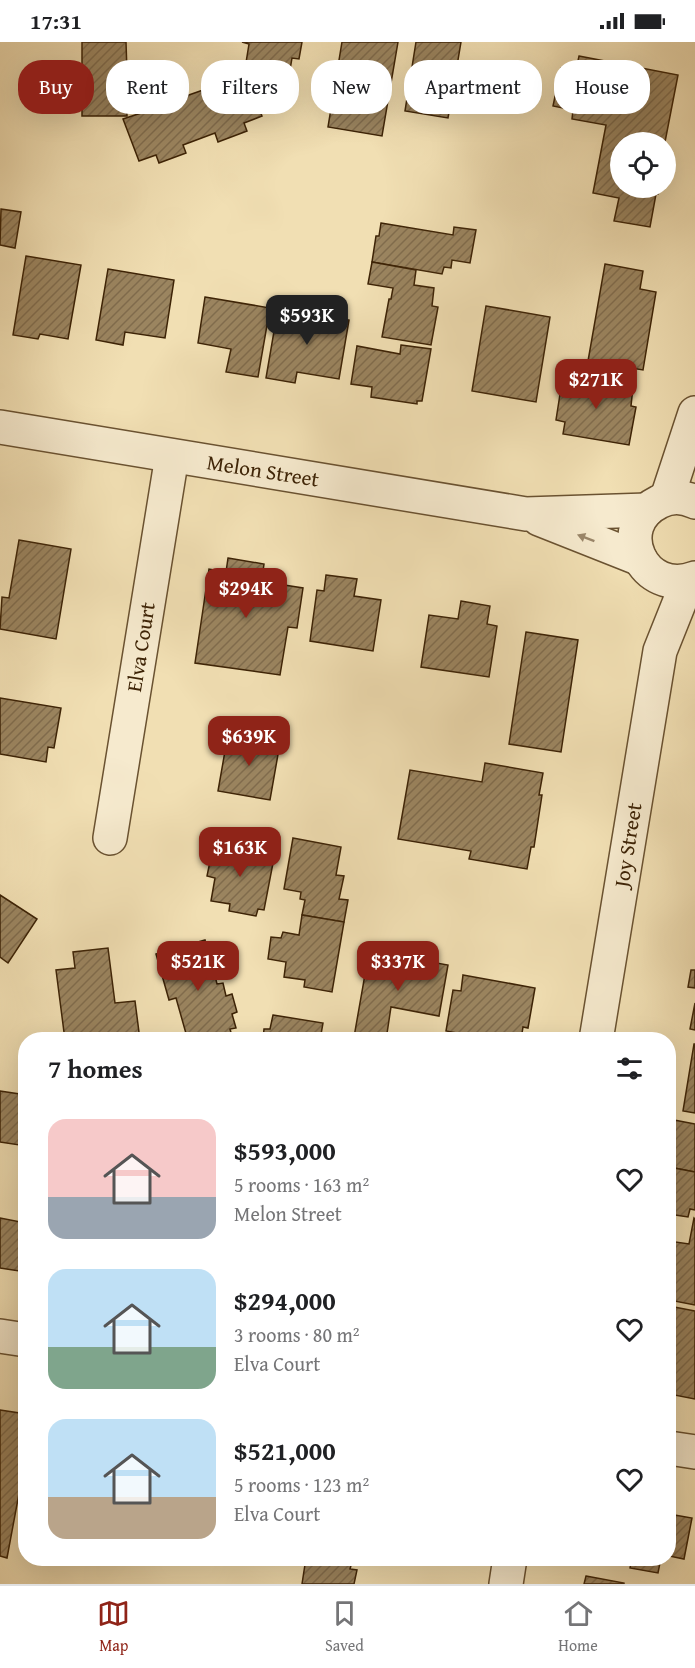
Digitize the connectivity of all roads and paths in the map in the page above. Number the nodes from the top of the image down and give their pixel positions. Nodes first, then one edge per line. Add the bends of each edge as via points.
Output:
1 (695, 413) edge
2 (0, 427) edge
3 (172, 456) junction
4 (670, 503) edge
5 (526, 514) junction
6 (647, 567) junction
7 (691, 580) edge
8 (660, 651) junction
9 (110, 838) dead end
10 (597, 1032) edge
11 (0, 1336) edge
12 (18, 1339) edge
13 (676, 1449) edge
14 (695, 1452) edge
15 (509, 1566) edge
16 (506, 1584) edge

1 - 4 street
2 - 3 street, Melon Street
3 - 5 street, Melon Street
3 - 9 street, Elva Court
4 - 5 street, Melon Street
4 - 6 street, Joy Street via 638,523 636,552
6 -> 5 street, Melon Street
6 - 7 street, Melon Street via 676,582
6 - 8 street, Joy Street
7 - 8 street, Joy Street
8 - 10 street, Joy Street
11 - 12 street
13 - 14 street
15 - 16 street

